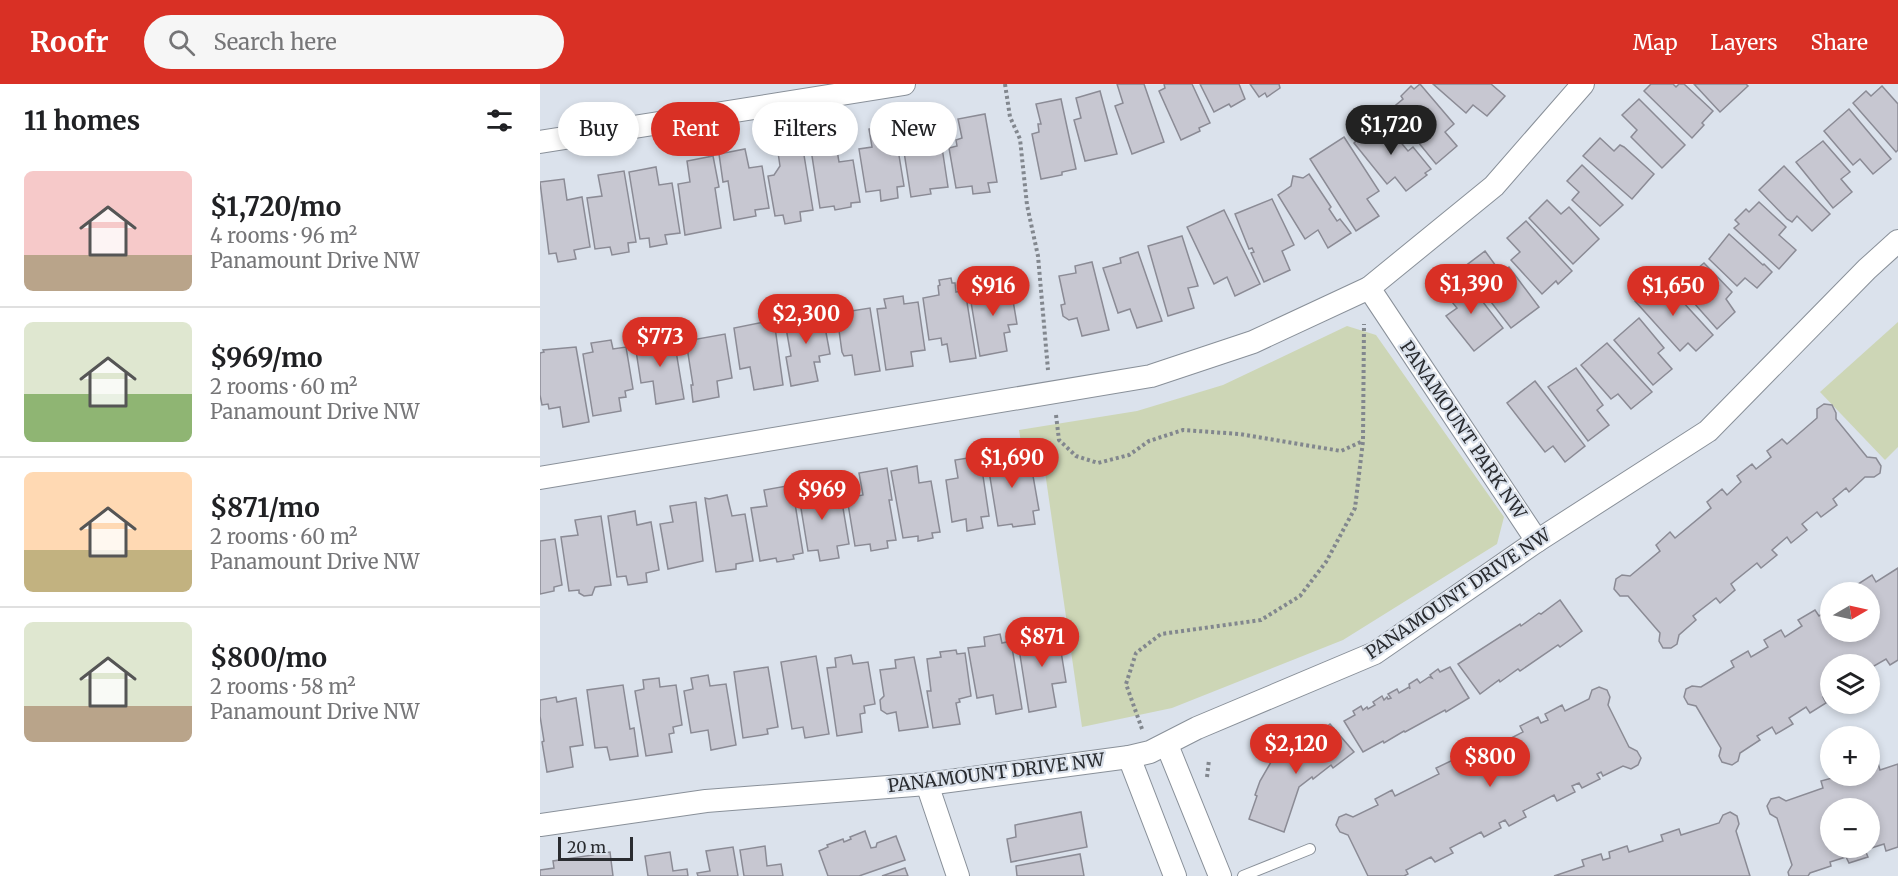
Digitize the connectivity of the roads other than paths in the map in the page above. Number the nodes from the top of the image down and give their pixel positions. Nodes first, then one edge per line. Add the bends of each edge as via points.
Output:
1 (904, 84) edge
2 (1583, 84) edge
3 (540, 142) edge
4 (1898, 241) edge
5 (1369, 288) junction
6 (540, 478) edge
7 (1537, 541) junction
8 (1149, 752) junction
9 (927, 784) junction
10 (540, 825) edge
11 (1310, 849) dead end
12 (958, 876) edge
13 (1175, 876) edge
14 (1220, 876) edge
15 (1243, 876) edge

1 - 3 street
2 - 5 street via 1494,186
4 - 7 street, PANAMOUNT DRIVE NW via 1708,431
5 - 6 street via 1253,342 1151,376
5 - 7 street, PANAMOUNT PARK NW
7 - 8 street, PANAMOUNT DRIVE NW via 1375,653
8 - 9 street, PANAMOUNT DRIVE NW
8 - 13 street
8 - 14 street
9 - 10 street, PANAMOUNT DRIVE NW via 706,801
9 - 12 street
11 - 15 lane

